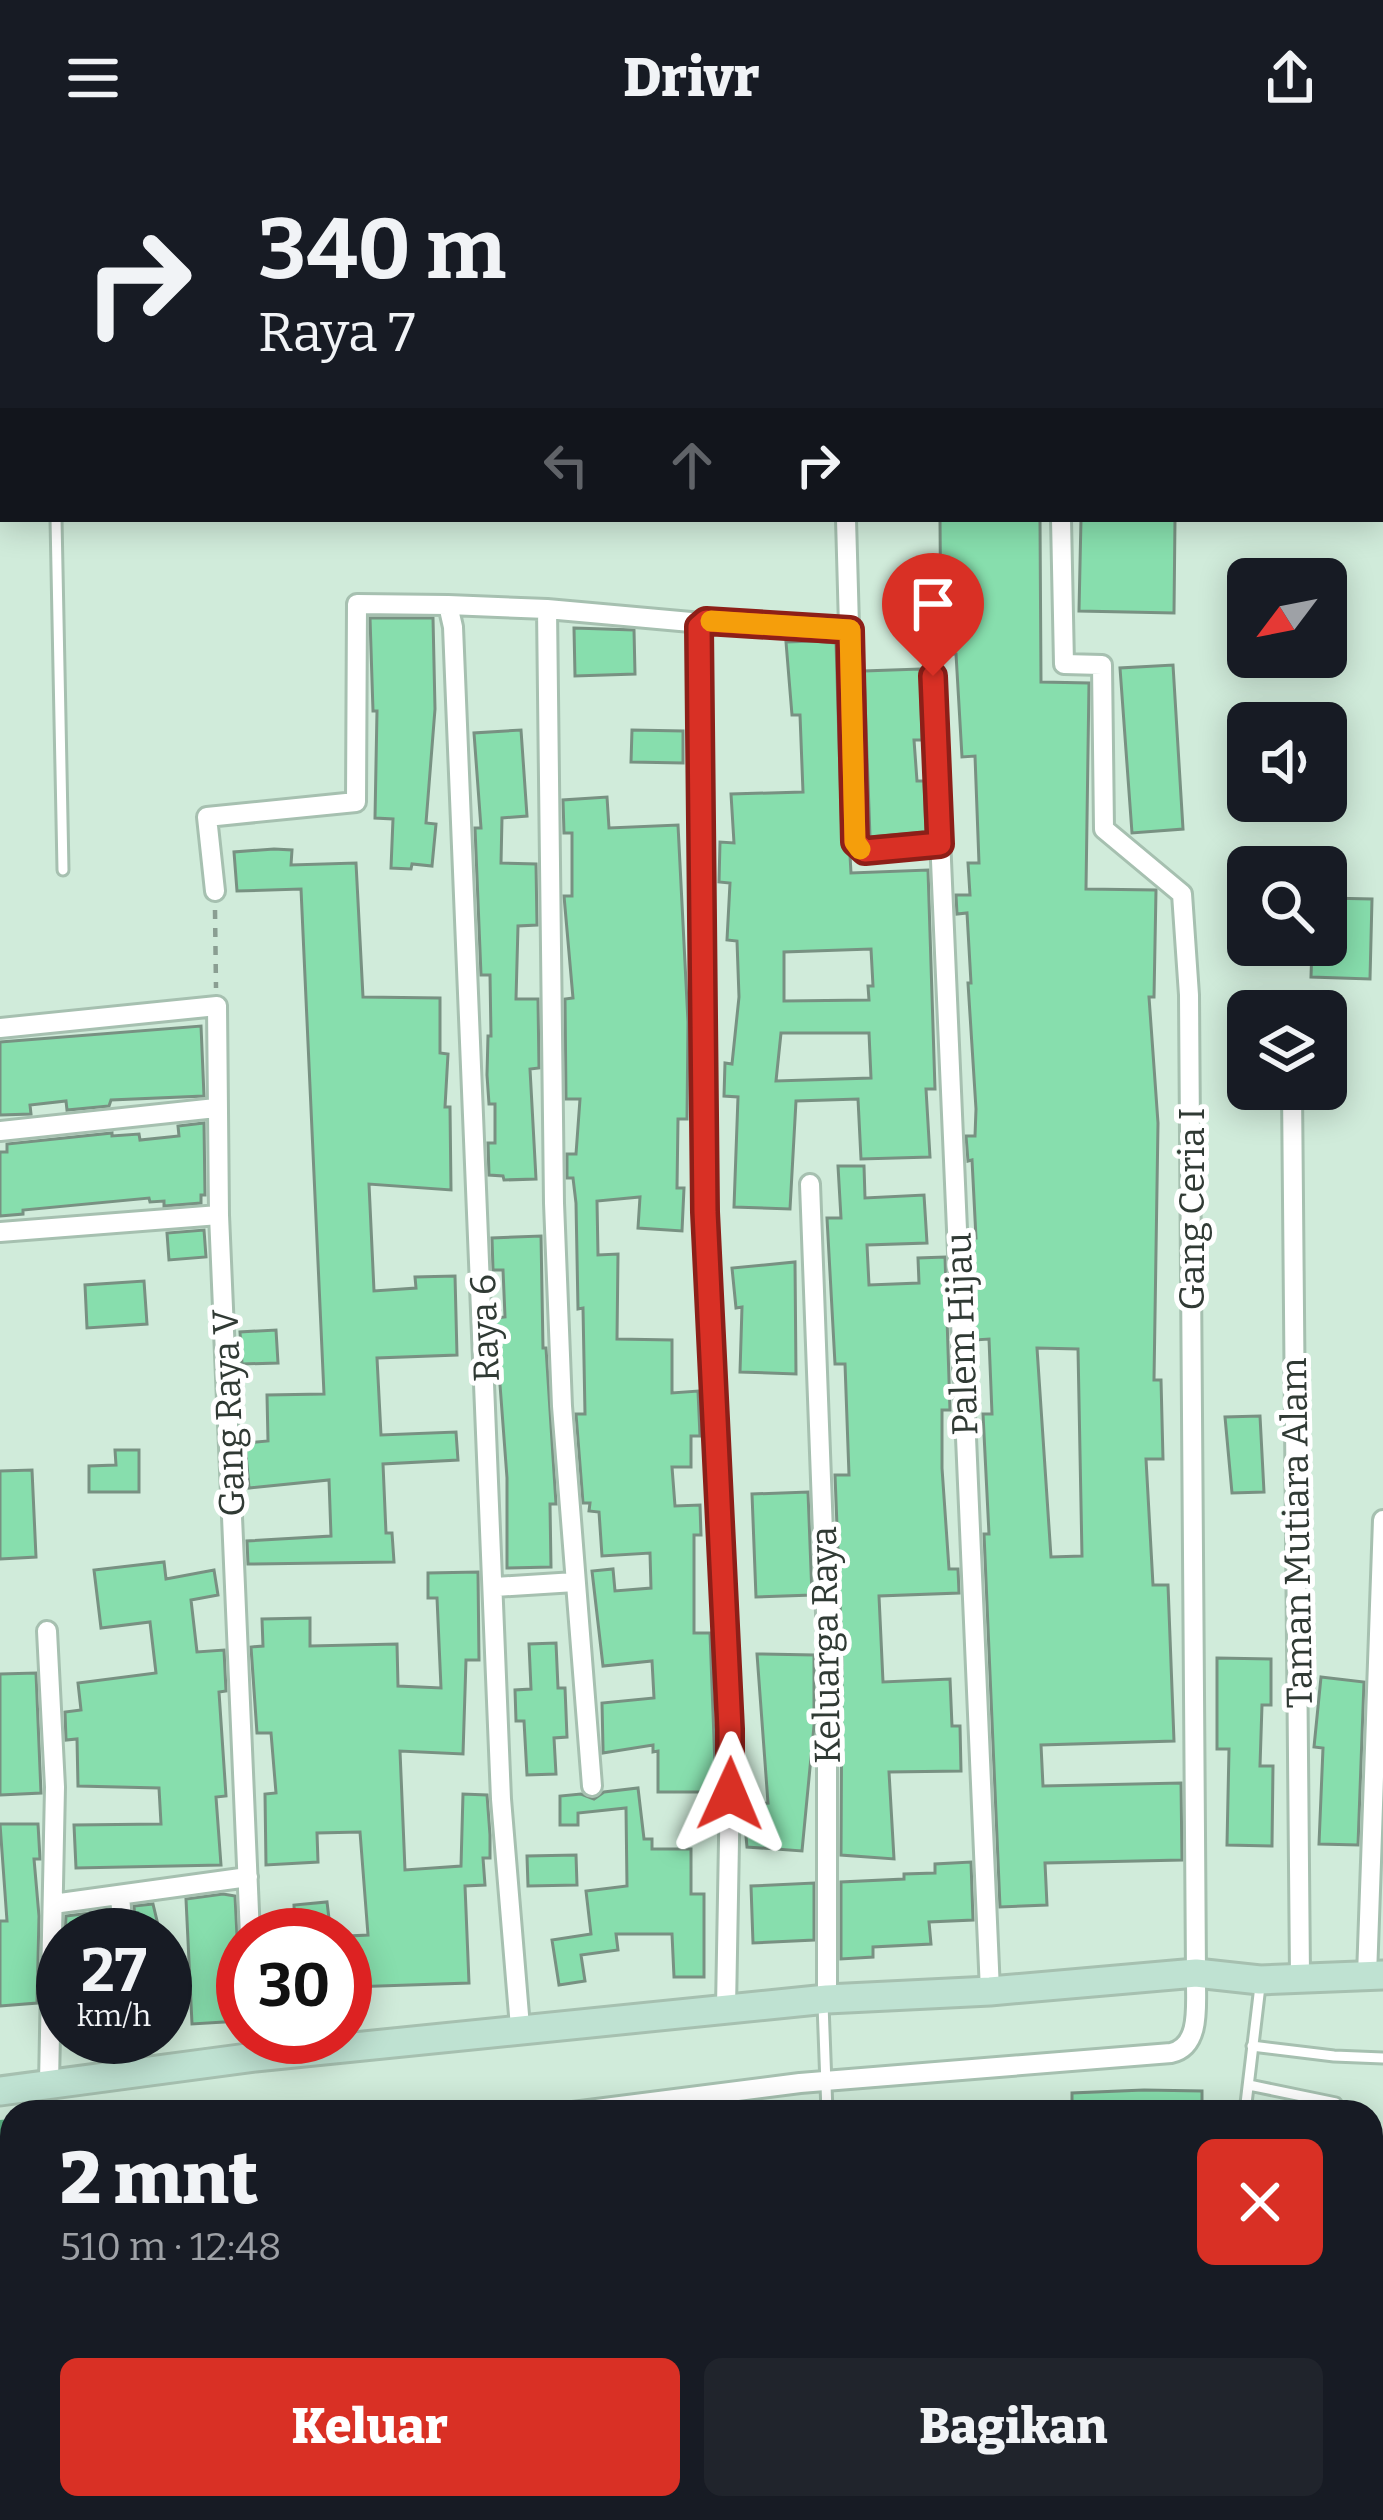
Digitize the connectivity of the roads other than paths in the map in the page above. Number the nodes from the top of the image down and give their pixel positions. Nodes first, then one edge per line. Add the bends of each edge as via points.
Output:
1 (56, 522) edge
2 (846, 522) edge
3 (1061, 522) edge
4 (448, 605) junction
5 (547, 609) junction
6 (702, 623) junction
7 (850, 630) junction
8 (933, 676) dead end
9 (940, 844) junction
10 (63, 870) dead end
11 (215, 891) road end
12 (0, 1028) edge
13 (216, 1108) junction
14 (1292, 1110) edge
15 (0, 1131) edge
16 (810, 1184) dead end
17 (220, 1215) junction
18 (0, 1232) edge
19 (1383, 1520) edge
20 (574, 1582) junction
21 (495, 1587) junction
22 (47, 1631) dead end
23 (592, 1786) dead end
24 (248, 1877) junction
25 (120, 1894) junction
26 (53, 1904) junction
27 (121, 1908) edge
28 (249, 1908) edge
29 (1196, 1973) junction
30 (1375, 1975) edge
31 (1300, 1976) junction
32 (1260, 1980) junction
33 (989, 1991) junction
34 (825, 2004) junction
35 (726, 2008) junction
36 (520, 2027) junction
37 (372, 2038) edge
38 (1252, 2046) junction
39 (216, 2056) edge
40 (1383, 2057) edge
41 (132, 2064) edge
42 (828, 2073) junction
43 (133, 2074) junction
44 (50, 2084) junction
45 (1249, 2085) junction
46 (0, 2090) edge
47 (651, 2100) edge
48 (827, 2100) edge
49 (1246, 2100) edge
50 (1322, 2100) edge

1 - 10 lane
2 - 7 street
3 - 29 street, Gang Ceria I via 1064,664 1102,665 1104,829 1182,894 1190,995
4 - 5 street
4 - 11 street via 357,604 356,802 207,817
4 - 21 street, Raya 6
5 - 6 street
5 - 20 street, Raya 6 via 554,1203
6 - 7 street
6 - 35 street via 705,1191 730,1729
7 - 9 street via 855,842 865,851
8 - 9 street, Palem Hijau
9 - 33 street, Palem Hijau
12 - 13 street, Gang Raya V via 217,1006
13 - 15 street
13 - 17 street, Gang Raya V
14 - 31 street, Taman Mutiara Alam
16 - 34 street, Keluarga Raya via 827,1640
17 - 18 street
17 - 24 street, Gang Raya V
19 - 30 street
20 - 21 street
20 - 23 street, Raya 6
21 - 36 street, Raya 6
22 - 26 street
24 - 25 street
24 - 28 street, Gang Raya V
25 - 26 street
25 - 27 street
26 - 44 street
29 - 32 street
29 - 33 street
29 - 42 street via 1192,2039 1181,2051
30 - 31 street
31 - 32 street
32 - 38 lane
33 - 34 street
34 - 35 street
34 - 42 lane
35 - 36 street
36 - 37 street
38 - 40 lane
38 - 45 lane
39 - 43 street
41 - 43 street
42 - 47 street
42 - 48 lane
43 - 44 street
44 - 46 street
45 - 49 lane
45 - 50 lane

